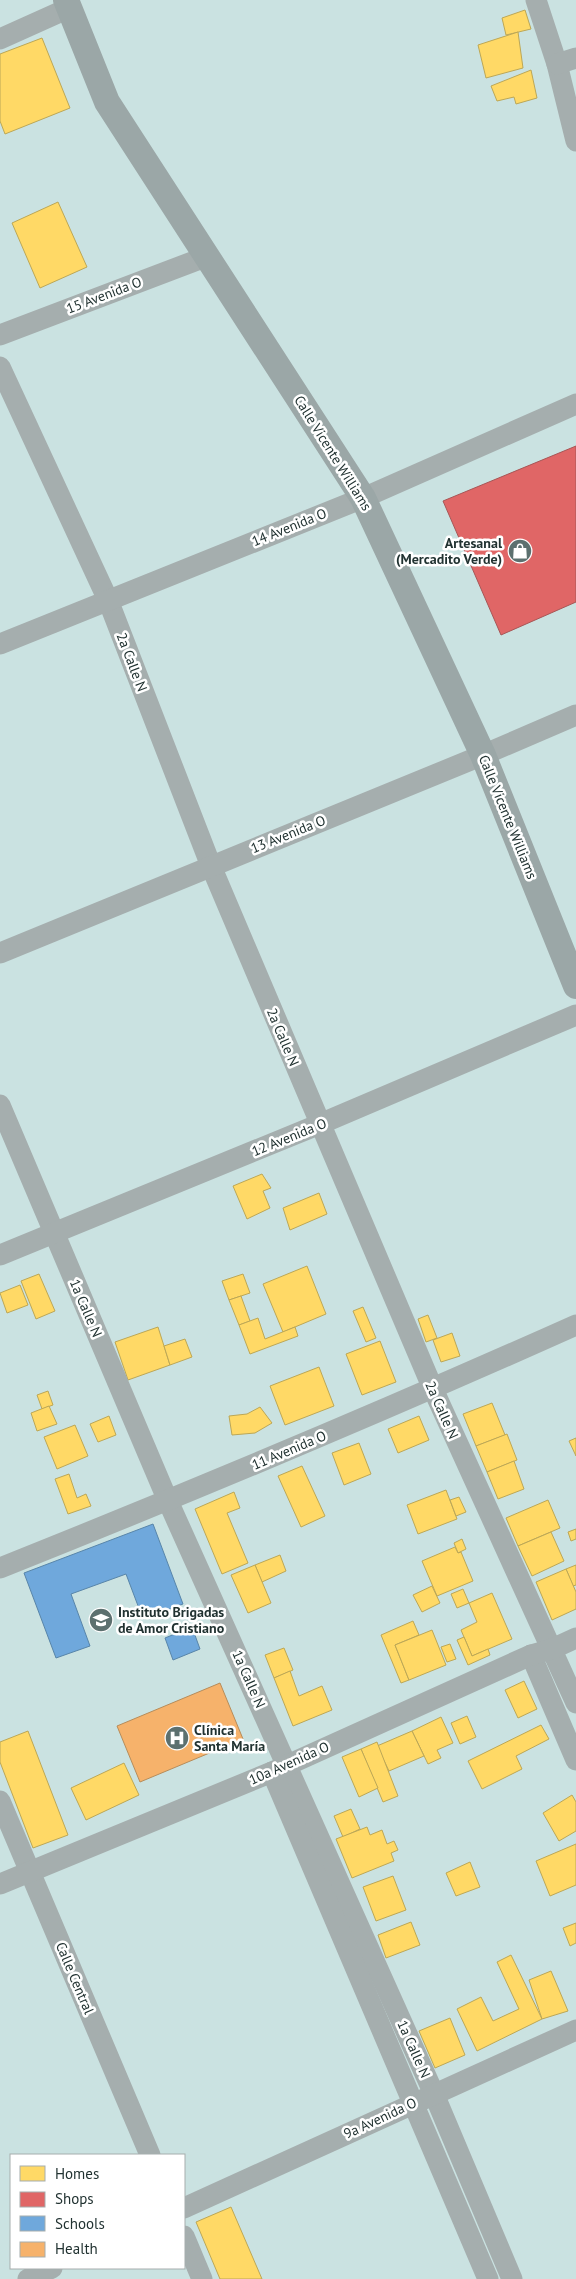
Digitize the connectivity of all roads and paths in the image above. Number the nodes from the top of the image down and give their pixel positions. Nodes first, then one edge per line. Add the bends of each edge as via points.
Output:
1 (536, 0) edge
2 (67, 4) edge
3 (0, 38) edge
4 (566, 61) edge
5 (576, 141) edge
6 (208, 256) junction
7 (0, 335) edge
8 (0, 367) edge
9 (576, 404) edge
10 (363, 498) junction
11 (108, 600) junction
12 (0, 644) edge
13 (576, 715) edge
14 (483, 756) junction
15 (211, 866) junction
16 (0, 953) edge
17 (576, 986) edge
18 (576, 1015) edge
19 (0, 1105) edge
20 (320, 1124) junction
21 (54, 1233) junction
22 (0, 1255) edge
23 (576, 1325) edge
24 (433, 1389) junction
25 (168, 1501) junction
26 (0, 1568) edge
27 (576, 1638) edge
28 (552, 1649) junction
29 (531, 1656) junction
30 (576, 1703) edge
31 (576, 1760) edge
32 (280, 1768) junction
33 (0, 1801) edge
34 (30, 1871) junction
35 (0, 1884) edge
36 (576, 2030) edge
37 (434, 2094) junction
38 (414, 2103) junction
39 (150, 2154) edge
40 (185, 2208) edge
41 (185, 2238) edge
42 (50, 2269) edge
43 (28, 2279) edge
44 (202, 2279) edge
45 (488, 2279) edge
46 (512, 2279) edge

1 - 4 street
2 - 3 street
2 - 6 main road, Calle Vicente Williams via 107,102
4 - 5 street
6 - 7 street, 15 Avenida O
6 - 10 main road, Calle Vicente Williams
8 - 11 street, 2a Calle N
9 - 10 street, 14 Avenida O
10 - 11 street, 14 Avenida O
10 - 14 main road, Calle Vicente Williams
11 - 12 street, 14 Avenida O
11 - 15 street, 2a Calle N
13 - 14 street, 13 Avenida O
14 - 15 street, 13 Avenida O
14 - 17 main road, Calle Vicente Williams
15 - 16 street, 13 Avenida O
15 - 20 street, 2a Calle N
18 - 20 street, 12 Avenida O
19 - 21 street, 1a Calle N
20 - 21 street, 12 Avenida O
20 - 24 street, 2a Calle N
21 - 22 street, 12 Avenida O
21 - 25 street, 1a Calle N
23 - 24 street, 11 Avenida O
24 - 25 street, 11 Avenida O
24 - 28 street, 2a Calle N
25 - 26 street, 11 Avenida O
25 - 32 street, 1a Calle N
27 - 28 street, 10a Avenida O
28 - 29 street, 10a Avenida O
28 - 30 street, 2a Calle N
29 - 31 street
29 - 32 street, 10a Avenida O
32 - 34 street, 10a Avenida O
32 - 37 street, 1a Calle N
32 - 38 street, 1a Calle N
33 - 34 street, Calle Central
34 - 35 street, 10a Avenida O
34 - 39 street, Calle Central
36 - 37 street, 9a Avenida O
37 - 38 street, 9a Avenida O
37 - 46 street, 1a Calle N
38 - 40 street, 9a Avenida O
38 - 45 street, 1a Calle N
41 - 44 street
42 - 43 street

